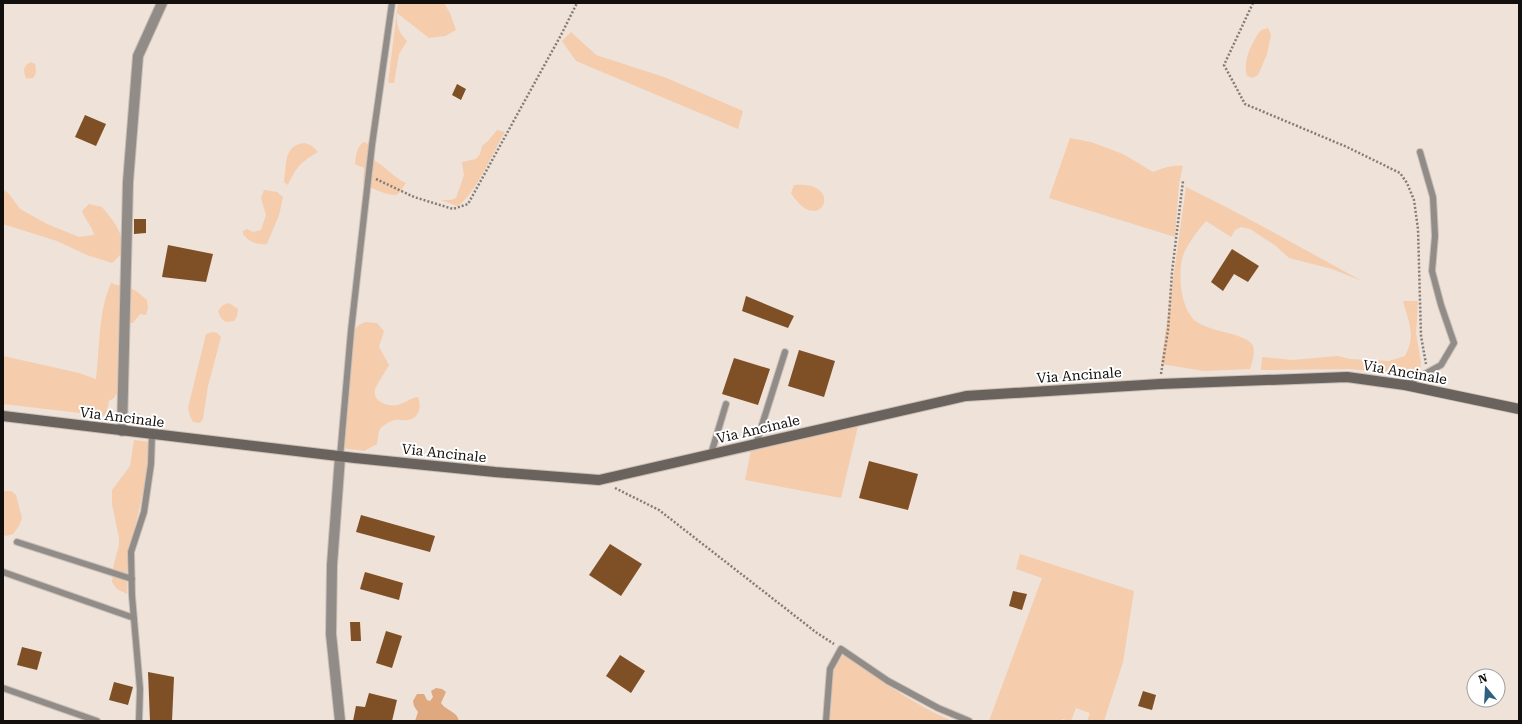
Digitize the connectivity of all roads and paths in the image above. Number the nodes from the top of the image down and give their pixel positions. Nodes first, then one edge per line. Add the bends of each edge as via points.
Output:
1 (162, 3) edge
2 (392, 3) edge
3 (577, 3) edge
4 (1253, 3) edge
5 (1420, 152) dead end
6 (368, 176) junction
7 (1183, 181) dead end
8 (785, 352) dead end
9 (1427, 373) junction
10 (1160, 384) junction
11 (1406, 384) junction
12 (726, 404) dead end
13 (1519, 409) edge
14 (3, 416) edge
15 (122, 431) junction
16 (152, 434) junction
17 (756, 444) junction
18 (711, 454) junction
19 (340, 457) junction
20 (599, 480) junction
21 (17, 542) dead end
22 (3, 572) edge
23 (132, 579) junction
24 (134, 618) junction
25 (841, 649) junction
26 (3, 688) edge
27 (96, 721) edge
28 (138, 721) edge
29 (340, 721) edge
30 (826, 721) edge
31 (969, 721) edge

1 - 15 street via 138,56 128,182
2 - 6 lane
3 - 6 path via 468,204 452,209 414,197
4 - 9 path via 1224,65 1245,104 1347,147 1400,173 1408,183 1414,200 1418,229 1421,336
5 - 9 lane via 1433,197 1435,236 1432,271 1454,343 1440,365
6 - 19 lane
7 - 10 path
8 - 17 lane
9 - 11 lane
10 - 11 main road, Via Ancinale via 1346,377
10 - 17 main road, Via Ancinale via 966,396
11 - 13 main road, Via Ancinale
12 - 18 lane
14 - 15 main road, Via Ancinale
15 - 16 main road, Via Ancinale
16 - 19 main road, Via Ancinale
16 - 23 lane via 151,464 144,512 131,552
17 - 18 main road, Via Ancinale
18 - 20 main road, Via Ancinale
19 - 20 main road, Via Ancinale
19 - 29 street via 332,565 331,634
20 - 25 path via 659,510
21 - 23 lane
22 - 24 lane
23 - 24 lane
24 - 28 lane via 140,689
25 - 30 lane via 830,669
25 - 31 lane via 888,681 938,708
26 - 27 lane

